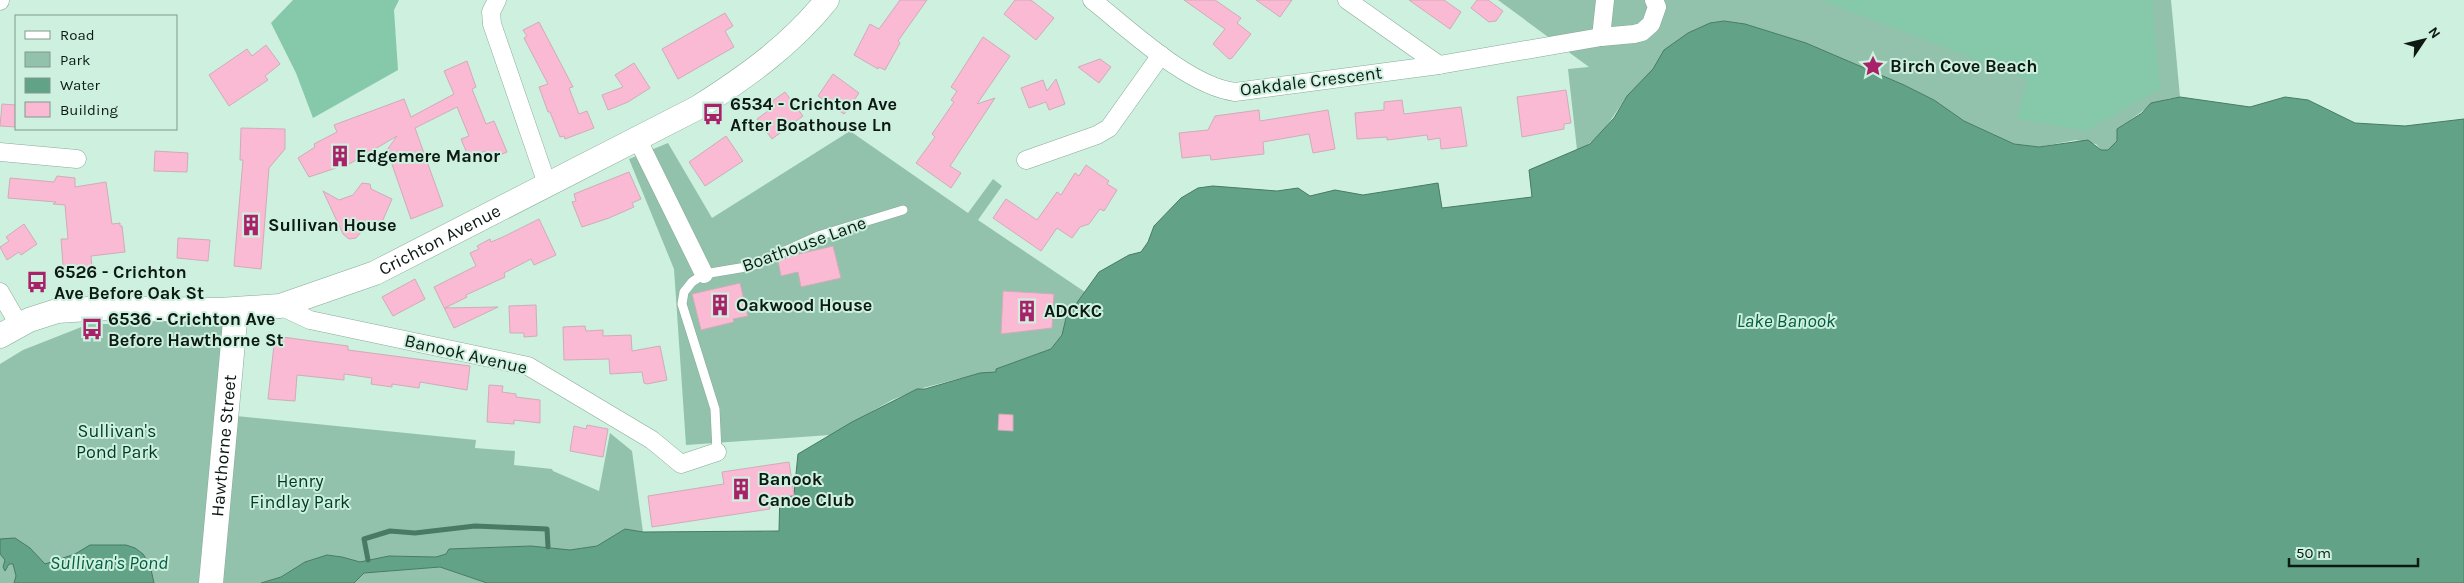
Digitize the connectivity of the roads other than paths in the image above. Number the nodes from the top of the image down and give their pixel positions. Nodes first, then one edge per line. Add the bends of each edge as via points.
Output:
1 (497, 0) edge
2 (827, 0) edge
3 (1092, 0) edge
4 (1347, 0) edge
5 (1605, 0) edge
6 (1654, 0) edge
7 (1600, 37) junction
8 (1161, 54) junction
9 (1439, 64) junction
10 (637, 138) junction
11 (0, 152) edge
12 (77, 158) dead end
13 (1026, 160) dead end
14 (547, 184) junction
15 (903, 210) dead end
16 (704, 274) junction
17 (0, 292) edge
18 (280, 306) junction
19 (236, 310) junction
20 (9, 330) edge
21 (718, 452) joint
22 (211, 583) edge

1 - 14 street via 491,12 492,24
2 - 10 street, Crichton Avenue via 780,50 743,79 697,108
3 - 8 street, Oakdale Crescent
4 - 9 street
5 - 7 street
6 - 7 street, Oakdale Crescent via 1656,7 1651,24 1642,32
7 - 9 street, Oakdale Crescent
8 - 9 street, Oakdale Crescent via 1211,87 1234,92
8 - 13 street via 1109,128
10 - 14 street, Crichton Avenue
10 - 16 street
11 - 12 street
14 - 18 street, Crichton Avenue via 375,273
15 - 16 lane, Boathouse Lane via 818,236 752,266
16 - 21 lane via 684,292 682,304 714,409
17 - 20 street
18 - 19 street, Crichton Avenue
18 - 21 street, Banook Avenue via 310,320 528,366 652,440 681,464
19 - 20 street, Crichton Avenue via 104,308 57,311
19 - 22 street, Hawthorne Street

